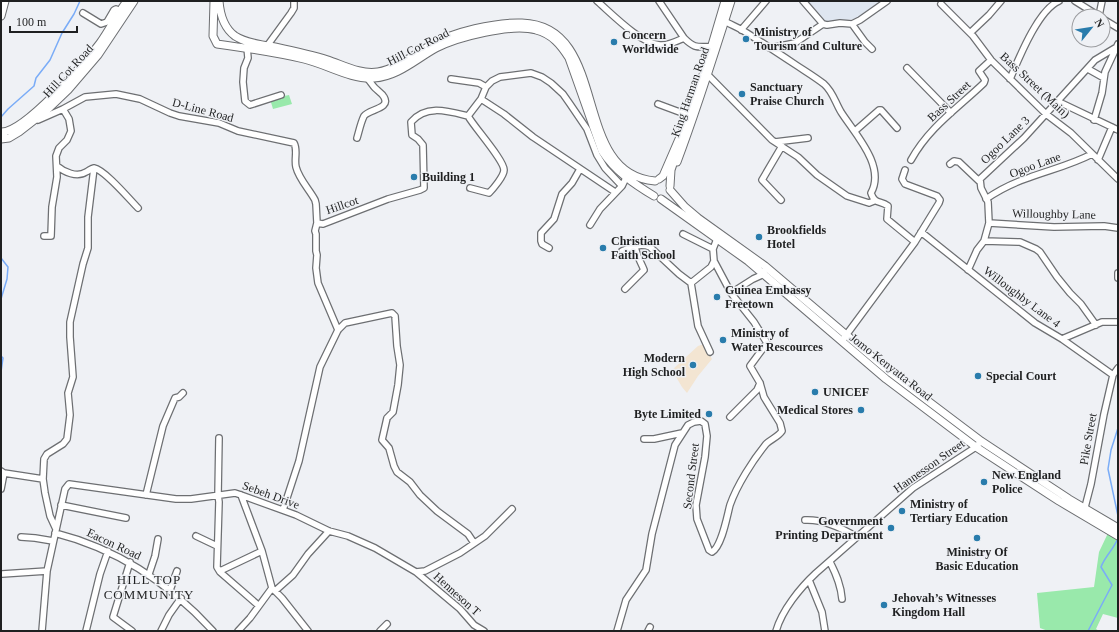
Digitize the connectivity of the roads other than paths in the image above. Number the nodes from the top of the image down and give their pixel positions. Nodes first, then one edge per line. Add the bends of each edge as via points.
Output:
1 (5, 1) edge
2 (134, 1) edge
3 (214, 1) edge
4 (219, 1) edge
5 (294, 1) edge
6 (597, 1) edge
7 (659, 1) edge
8 (725, 1) edge
9 (731, 1) edge
10 (766, 1) edge
11 (803, 1) edge
12 (887, 1) edge
13 (1001, 1) edge
14 (1046, 1) edge
15 (1059, 1) edge
16 (1075, 1) edge
17 (125, 2) edge
18 (941, 4) dead end
19 (1053, 4) junction
20 (1086, 8) edge
21 (120, 11) junction
22 (83, 13) dead end
23 (1, 16) edge
24 (722, 19) junction
25 (823, 24) junction
26 (852, 24) junction
27 (228, 30) junction
28 (741, 30) junction
29 (213, 33) junction
30 (970, 33) junction
31 (684, 38) junction
32 (222, 44) junction
33 (267, 46) junction
34 (1117, 46) edge
35 (714, 47) junction
36 (247, 48) junction
37 (770, 48) junction
38 (872, 49) dead end
39 (991, 60) junction
40 (907, 68) dead end
41 (1088, 69) junction
42 (706, 73) junction
43 (367, 78) junction
44 (1104, 78) junction
45 (451, 79) dead end
46 (1010, 79) junction
47 (486, 86) junction
48 (281, 96) dead end
49 (481, 99) junction
50 (1057, 101) junction
51 (658, 104) dead end
52 (63, 108) junction
53 (951, 113) junction
54 (1046, 114) junction
55 (468, 116) junction
56 (691, 117) junction
57 (1094, 120) junction
58 (32, 122) junction
59 (898, 128) dead end
60 (1115, 129) edge
61 (855, 131) junction
62 (1, 132) edge
63 (357, 138) dead end
64 (808, 138) dead end
65 (1, 140) edge
66 (775, 142) junction
67 (294, 143) joint
68 (782, 146) junction
69 (1092, 154) junction
70 (911, 160) dead end
71 (1098, 160) junction
72 (950, 164) dead end
73 (57, 166) junction
74 (94, 168) junction
75 (580, 170) junction
76 (905, 170) dead end
77 (626, 178) junction
78 (1118, 179) edge
79 (657, 180) junction
80 (979, 181) junction
81 (622, 186) junction
82 (470, 188) dead end
83 (670, 188) junction
84 (615, 192) junction
85 (658, 198) junction
86 (986, 199) junction
87 (782, 200) dead end
88 (874, 201) junction
89 (138, 208) dead end
90 (317, 223) junction
91 (989, 223) junction
92 (590, 225) dead end
93 (1118, 228) edge
94 (921, 232) junction
95 (683, 234) dead end
96 (44, 236) dead end
97 (717, 239) junction
98 (984, 241) junction
99 (915, 242) junction
100 (635, 246) junction
101 (549, 248) dead end
102 (713, 249) junction
103 (622, 251) dead end
104 (714, 261) junction
105 (765, 266) junction
106 (968, 270) junction
107 (1118, 273) edge
108 (764, 274) junction
109 (1118, 278) edge
110 (691, 283) junction
111 (625, 289) dead end
112 (731, 293) junction
113 (1118, 322) edge
114 (1096, 325) junction
115 (338, 330) junction
116 (844, 339) junction
117 (1062, 340) junction
118 (710, 352) dead end
119 (1118, 368) edge
120 (1113, 375) junction
121 (760, 383) junction
122 (183, 393) dead end
123 (730, 417) dead end
124 (682, 433) junction
125 (219, 438) dead end
126 (644, 439) dead end
127 (978, 444) junction
128 (3, 472) edge
129 (43, 479) junction
130 (1, 489) edge
131 (146, 495) junction
132 (218, 495) junction
133 (241, 495) junction
134 (61, 505) junction
135 (512, 509) dead end
136 (283, 510) junction
137 (1084, 512) junction
138 (126, 518) dead end
139 (1097, 519) junction
140 (805, 520) dead end
141 (1118, 528) edge
142 (56, 531) junction
143 (329, 531) junction
144 (196, 536) dead end
145 (857, 536) junction
146 (1118, 536) edge
147 (21, 537) dead end
148 (158, 539) dead end
149 (53, 541) junction
150 (474, 543) junction
151 (218, 546) junction
152 (108, 551) junction
153 (262, 551) junction
154 (130, 562) junction
155 (830, 562) junction
156 (47, 571) junction
157 (178, 571) dead end
158 (220, 571) junction
159 (416, 572) junction
160 (2, 574) edge
161 (149, 574) junction
162 (809, 580) junction
163 (170, 590) junction
164 (273, 590) junction
165 (181, 598) junction
166 (842, 599) dead end
167 (258, 605) junction
168 (387, 624) dead end
169 (42, 631) edge
170 (86, 631) edge
171 (131, 631) edge
172 (160, 631) edge
173 (213, 631) edge
174 (238, 631) edge
175 (308, 631) edge
176 (380, 631) edge
177 (484, 631) edge
178 (617, 631) edge
179 (776, 631) edge
180 (825, 631) edge

1 - 23 main road
2 - 58 main road, Hill Cot Road via 98,55 68,90
3 - 29 main road
4 - 27 main road via 221,15
5 - 33 street via 291,13
6 - 31 street via 634,32 651,42 669,44
7 - 31 street
8 - 24 main road, King Harman Road
9 - 24 main road, King Harman Road
10 - 28 street
11 - 25 street
12 - 26 street
13 - 30 street
14 - 19 street
15 - 19 street
16 - 20 street
17 - 21 main road, Hill Cot Road
18 - 30 street, Bass Street (Main)
19 - 46 street via 1033,31
21 - 22 street via 114,10 107,22 101,24
21 - 62 main road, Hill Cot Road via 96,49 60,90 19,125
24 - 28 street
24 - 35 main road, King Harman Road
25 - 26 street
25 - 37 street via 795,43
26 - 38 street
27 - 29 main road via 220,27
27 - 32 main road via 228,41
27 - 33 main road, Hill Cot Road via 242,40
28 - 37 street
29 - 32 main road via 217,44
30 - 39 street, Bass Street (Main)
31 - 35 street via 693,47
32 - 36 main road, Hill Cot Road
33 - 79 main road, Hill Cot Road via 315,56 358,70 376,72 397,66 433,44 459,33 511,23 536,24 560,37 575,57 600,131 613,158 630,173 643,179
34 - 41 street, Ogoo Lane 3 via 1095,60
34 - 44 street
35 - 42 main road, King Harman Road
36 - 43 main road, Hill Cot Road via 304,59
36 - 48 street via 248,58 243,82 247,104
37 - 61 street via 822,82 831,91 840,110
39 - 46 street, Bass Street (Main)
39 - 53 street, Bass Street via 979,71 984,83
40 - 53 street
41 - 44 street
41 - 50 street, Ogoo Lane 3
42 - 56 main road, King Harman Road
42 - 66 street
43 - 63 street via 385,99 385,103 364,116
43 - 77 main road, Hill Cot Road via 385,76 445,44 467,36 522,28 535,29 554,39 563,48 569,58 602,151
44 - 57 street
45 - 47 street
46 - 54 street, Bass Street (Main)
47 - 49 street
47 - 81 street via 500,77 531,73 551,83 563,94 587,129 605,168
49 - 55 street
49 - 75 street
50 - 54 street, Ogoo Lane 3
50 - 57 street
51 - 56 street
52 - 58 street, D-Line Road
52 - 67 street, D-Line Road via 85,97 116,94 140,99 179,116 218,123 238,131
52 - 73 street via 71,130 67,140 59,148 56,156
53 - 70 street, Bass Street via 923,140
54 - 69 street, Bass Street (Main) via 1071,133
54 - 80 street, Ogoo Lane 3
55 - 82 street via 500,160 504,170 489,193
55 - 90 street, Hillcot via 433,110 421,113 411,122 412,135 423,145 424,188 323,224
56 - 79 main road, King Harman Road via 662,176
56 - 83 main road, King Harman Road via 677,162 674,161 671,170
57 - 60 street
58 - 65 main road, Hill Cot Road via 13,136
59 - 61 street via 879,110
60 - 71 street
61 - 88 street via 874,169 875,186 871,193
64 - 66 street
66 - 68 street
67 - 90 street, Hillcot via 296,169 315,200
68 - 87 street via 762,180
68 - 88 street via 847,196 869,203
69 - 71 street, Bass Street (Main)
69 - 86 street, Ogoo Lane via 998,191
71 - 78 street, Bass Street (Main)
72 - 80 street via 954,161 959,162
73 - 74 street via 75,174
73 - 96 street via 51,236
74 - 89 street via 110,179
74 - 129 street via 88,217 88,248 70,322 73,377 68,393 70,415 67,439 44,456
75 - 84 street
75 - 101 street via 562,194 554,219 540,237 542,244
76 - 94 street via 902,179 905,184 937,196 940,200
77 - 81 street
77 - 85 main road, Hill Cot Road
79 - 83 main road via 664,180
79 - 85 main road via 651,189
80 - 86 street, Ogoo Lane 3
81 - 84 street
83 - 85 main road via 668,195
83 - 105 main road, Jomo Kenyatta Road via 698,218
84 - 92 street
85 - 97 main road, Jomo Kenyatta Road
86 - 91 street, Ogoo Lane 3
88 - 99 street via 886,204 887,219
90 - 115 street via 315,231 318,283
91 - 93 street, Willoughby Lane
91 - 98 street, Ogoo Lane 3
94 - 99 street
94 - 106 street, Willoughby Lane 4
95 - 102 street
97 - 102 street
97 - 108 main road, Jomo Kenyatta Road
98 - 106 street, Ogoo Lane 3
98 - 114 street via 1020,242 1036,249
99 - 116 street
100 - 103 street
100 - 110 street via 650,247
100 - 111 street via 644,270
102 - 104 street
104 - 110 street via 711,267
104 - 112 street
105 - 108 street
105 - 116 main road, Jomo Kenyatta Road
106 - 117 street, Willoughby Lane 4 via 1035,323
107 - 109 street
108 - 112 street
108 - 116 main road, Jomo Kenyatta Road
110 - 118 street via 698,326
112 - 121 street via 767,343 750,366
113 - 114 street via 1102,322
114 - 117 street
115 - 136 street via 320,367 299,461
115 - 150 street via 345,324 387,313 395,316 400,365 398,385 393,412 388,418 382,440 389,448 397,472 437,511 468,534
116 - 127 main road, Jomo Kenyatta Road
117 - 120 street, Willoughby Lane 4
119 - 120 street, Pike Street
120 - 137 street, Pike Street
121 - 123 street via 757,390
121 - 124 street, Second Street via 764,397 782,428 780,434 766,445 741,482 730,504 724,529 712,552 697,519 696,505 705,457 706,428 702,422 694,422
122 - 131 street via 175,398 163,426
124 - 126 street
124 - 178 street, Second Street via 671,457 646,570 626,600
125 - 132 street
127 - 137 main road, Jomo Kenyatta Road
127 - 145 street, Hannesson Street via 913,488
128 - 129 street
128 - 130 street
129 - 142 street via 47,505
131 - 132 street, Sebeh Drive via 176,499
131 - 134 street, Sebeh Drive via 69,484 65,488
132 - 133 street, Sebeh Drive
132 - 151 street
133 - 136 street, Sebeh Drive
133 - 153 street
134 - 138 street
134 - 142 street, Sebeh Drive
135 - 150 street via 485,536
136 - 143 street, Sebeh Drive
137 - 139 main road, Jomo Kenyatta Road
139 - 141 main road, Jomo Kenyatta Road
139 - 146 main road, Jomo Kenyatta Road
140 - 145 street via 815,520
142 - 149 street, Sebeh Drive
142 - 152 street, Eacon Road
143 - 159 street, Sebeh Drive via 375,548
143 - 164 street via 293,575
144 - 151 street
145 - 155 street, Hannesson Street
147 - 149 street
148 - 161 street
149 - 156 street, Sebeh Drive
150 - 159 street via 433,568
151 - 158 street via 217,567
152 - 154 street, Eacon Road
152 - 170 street
153 - 158 street
153 - 164 street
154 - 161 street, Eacon Road
154 - 171 street via 113,617
155 - 162 street, Hannesson Street
155 - 166 street via 838,578
156 - 160 street
156 - 169 street, Sebeh Drive
157 - 163 street
158 - 167 street
159 - 177 street, Henneson T via 460,608 474,625
161 - 163 street, Eacon Road
162 - 179 street, Hannesson Street via 782,614
162 - 180 street via 822,612
163 - 165 street, Eacon Road
164 - 167 street
164 - 175 street
165 - 172 street
165 - 173 street, Eacon Road
167 - 174 street
168 - 176 street

